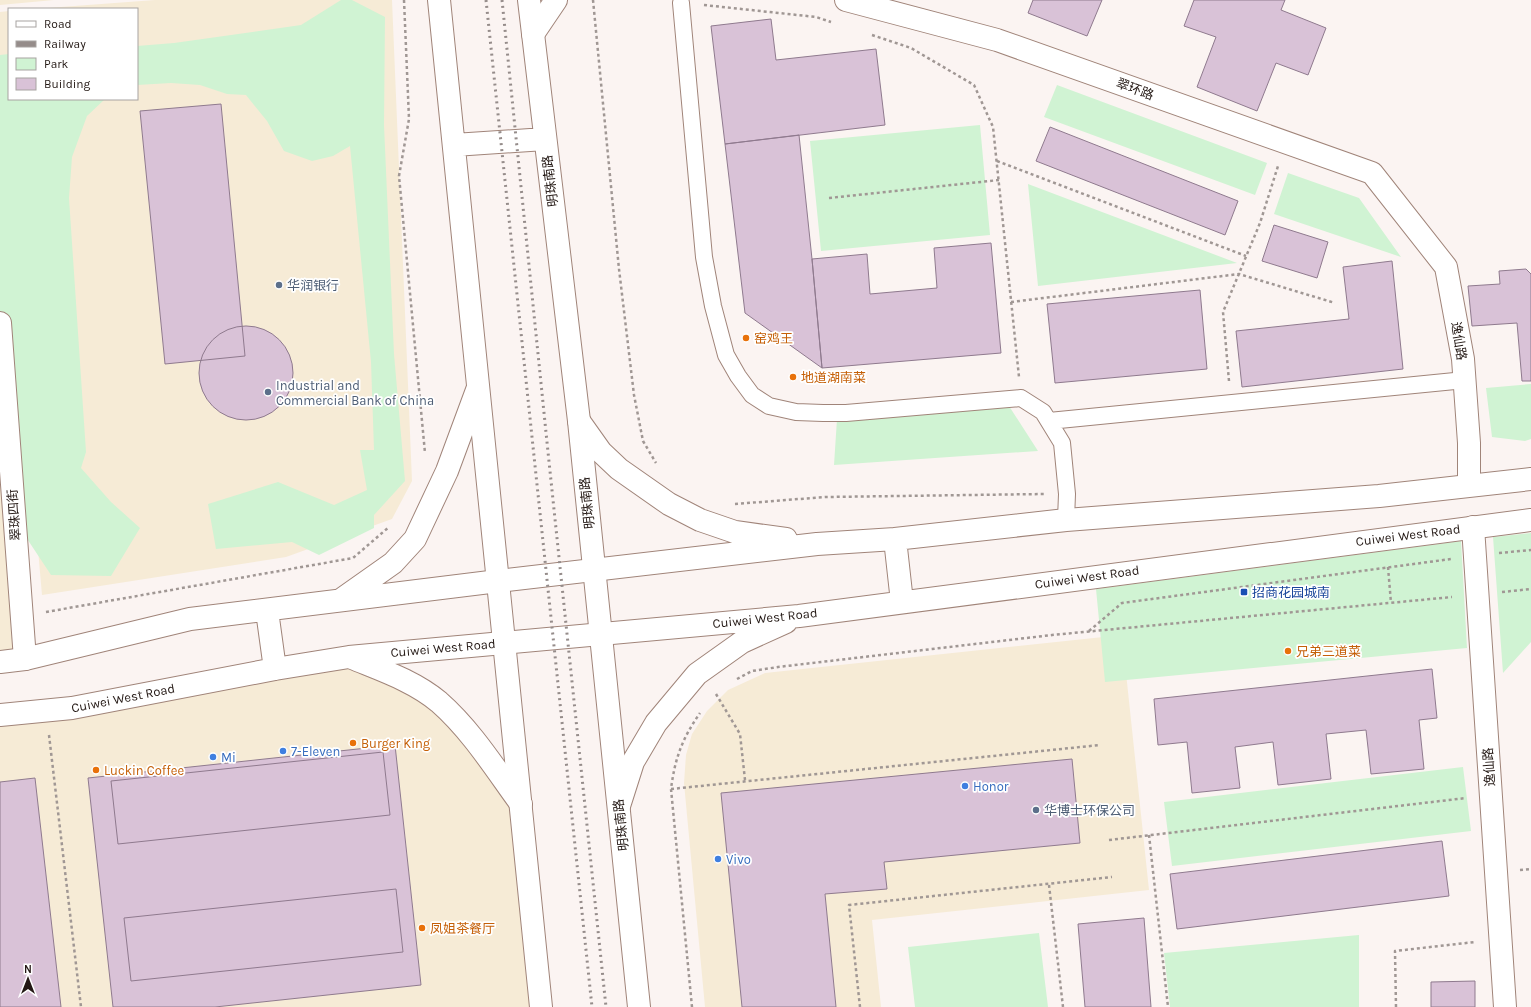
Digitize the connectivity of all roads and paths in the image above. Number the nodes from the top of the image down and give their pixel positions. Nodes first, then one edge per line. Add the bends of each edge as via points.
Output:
1 (404, 0) edge
2 (439, 0) edge
3 (528, 0) edge
4 (556, 0) edge
5 (846, 0) edge
6 (681, 3) joint
7 (838, 24) dead end
8 (533, 34) junction
9 (868, 34) dead end
10 (545, 138) junction
11 (1285, 143) junction
12 (454, 145) junction
13 (997, 161) junction
14 (999, 180) junction
15 (829, 198) dead end
16 (1403, 213) joint
17 (1246, 256) junction
18 (1239, 274) junction
19 (1011, 302) junction
20 (1336, 303) dead end
21 (0, 323) edge
22 (1465, 380) junction
23 (477, 390) junction
24 (1021, 398) junction
25 (1231, 403) junction
26 (579, 420) junction
27 (1049, 421) junction
28 (425, 460) dead end
29 (1531, 479) edge
30 (1469, 485) junction
31 (1066, 520) junction
32 (1531, 520) edge
33 (393, 524) dead end
34 (1473, 527) junction
35 (895, 538) junction
36 (817, 544) junction
37 (1531, 550) edge
38 (1475, 556) junction
39 (595, 570) junction
40 (498, 581) junction
41 (1531, 589) edge
42 (1477, 594) junction
43 (342, 600) junction
44 (902, 602) junction
45 (267, 611) junction
46 (42, 613) dead end
47 (799, 616) junction
48 (1089, 632) junction
49 (601, 634) junction
50 (504, 643) junction
51 (349, 657) junction
52 (25, 659) junction
53 (0, 662) edge
54 (275, 668) junction
55 (736, 680) dead end
56 (721, 690) dead end
57 (716, 694) junction
58 (713, 696) dead end
59 (702, 710) dead end
60 (46, 711) junction
61 (0, 715) edge
62 (1100, 745) dead end
63 (745, 780) junction
64 (671, 789) junction
65 (1491, 795) junction
66 (522, 804) junction
67 (619, 806) junction
68 (1150, 835) junction
69 (1109, 840) dead end
70 (1112, 878) dead end
71 (1050, 885) junction
72 (1500, 940) junction
73 (81, 1007) edge
74 (541, 1007) edge
75 (639, 1007) edge
76 (692, 1007) edge
77 (860, 1007) edge
78 (1063, 1007) edge
79 (1168, 1007) edge
80 (1396, 1007) edge
81 (1505, 1007) edge

1 - 28 path via 409,119 399,176
2 - 12 main road
3 - 8 main road, 明珠南路
4 - 8 main road
5 - 11 main road, 翠环路 via 997,40
6 - 7 path via 816,17
6 - 24 lane via 704,257 726,355 752,395 769,406 796,412 823,413
8 - 10 main road, 明珠南路
9 - 13 path via 911,48 974,85 993,128
10 - 12 main road
10 - 26 main road, 明珠南路
11 - 16 main road, 翠环路 via 1372,173
11 - 17 path via 1260,223
12 - 23 main road
13 - 14 path
13 - 17 path
14 - 15 path
14 - 19 path
16 - 22 main road, 逸仙路 via 1446,267
17 - 18 path
18 - 19 path
18 - 20 path
18 - 25 path via 1223,312
19 - 24 path
21 - 52 main road, 翠珠四街
22 - 25 lane
22 - 30 main road, 逸仙路
23 - 40 main road
23 - 43 main road via 447,471 415,540 393,563
24 - 27 lane via 1043,412
25 - 27 lane
26 - 36 main road via 601,452 618,469 669,504 700,520 735,532
26 - 39 main road, 明珠南路
27 - 31 lane via 1062,443 1067,494
29 - 30 main road
30 - 31 main road via 1380,496
31 - 35 main road
32 - 34 main road, Cuiwei West Road
33 - 46 path via 353,558
34 - 38 main road, 逸仙路
34 - 44 main road, Cuiwei West Road
35 - 36 main road
35 - 44 main road
36 - 39 main road
37 - 38 path
38 - 42 main road, 逸仙路
38 - 48 path via 1122,603
39 - 40 main road
39 - 49 main road, 明珠南路
40 - 43 main road
40 - 50 main road
41 - 42 path
42 - 48 path
42 - 65 main road, 逸仙路
43 - 45 main road
44 - 47 main road, Cuiwei West Road
45 - 52 main road via 190,619
45 - 54 main road
47 - 49 main road, Cuiwei West Road
47 - 67 main road via 742,642 697,674 652,730 633,762
48 - 55 path via 1052,634 778,667 752,671
49 - 50 main road, Cuiwei West Road
49 - 67 main road, 明珠南路
50 - 51 main road, Cuiwei West Road
50 - 66 main road
51 - 54 main road, Cuiwei West Road
51 - 66 main road via 406,681 438,702 464,728
52 - 53 main road
54 - 60 main road, Cuiwei West Road
56 - 57 path
57 - 58 path
57 - 63 path via 740,734
59 - 64 path via 686,732 674,763
60 - 61 main road, Cuiwei West Road
60 - 73 path
62 - 63 path
63 - 64 path
64 - 76 path
65 - 68 path
65 - 72 main road, 逸仙路
66 - 74 main road
67 - 75 main road, 明珠南路
68 - 69 path
68 - 79 path
70 - 71 path
71 - 77 path via 849,905
71 - 78 path
72 - 80 path via 1395,950
72 - 81 main road, 逸仙路

